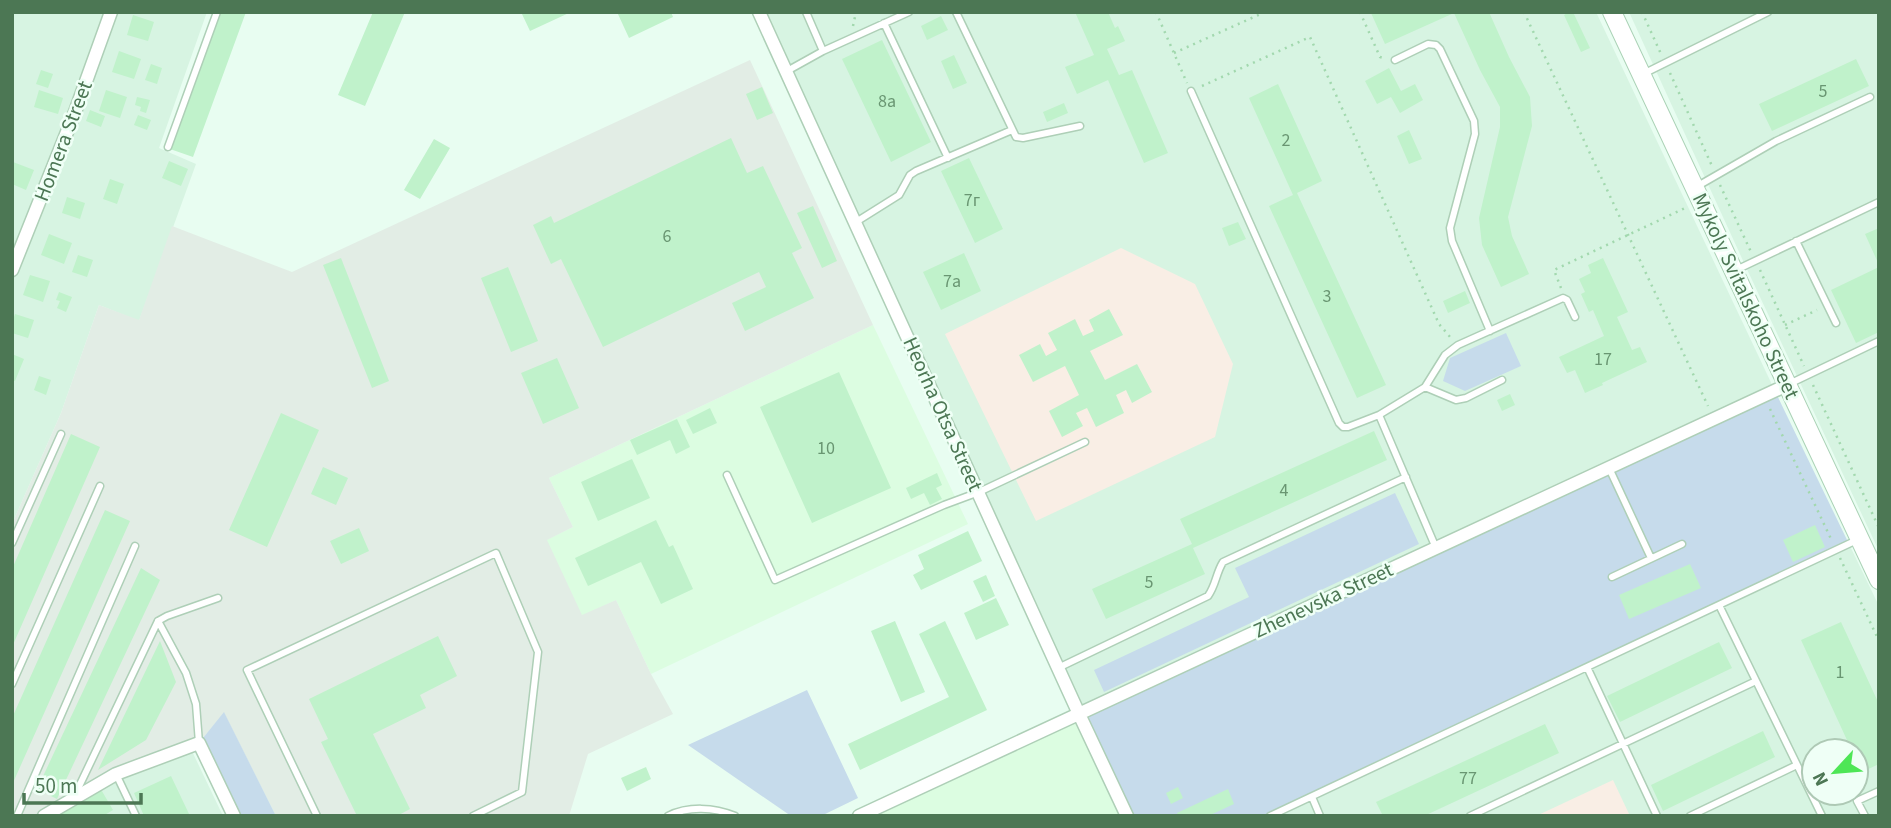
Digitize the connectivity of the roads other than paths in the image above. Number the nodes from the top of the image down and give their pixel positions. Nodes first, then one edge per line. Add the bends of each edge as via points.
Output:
1 (111, 12) edge
2 (217, 12) edge
3 (759, 12) edge
4 (806, 12) edge
5 (909, 12) edge
6 (956, 12) edge
7 (1612, 12) edge
8 (1768, 12) edge
9 (884, 23) junction
10 (823, 51) junction
11 (1395, 60) road end
12 (787, 71) junction
13 (1642, 75) junction
14 (1191, 91) road end
15 (1870, 97) dead end
16 (1080, 126) dead end
17 (1012, 130) junction
18 (168, 147) dead end
19 (948, 158) junction
20 (1698, 195) junction
21 (1879, 202) edge
22 (856, 222) junction
23 (1796, 241) junction
24 (12, 270) edge
25 (1734, 271) junction
26 (1575, 317) dead end
27 (1836, 323) dead end
28 (1490, 331) junction
29 (1879, 341) edge
30 (1502, 380) dead end
31 (1787, 385) junction
32 (1425, 387) junction
33 (1379, 415) junction
34 (61, 434) dead end
35 (1085, 442) dead end
36 (1609, 467) junction
37 (727, 475) dead end
38 (1406, 478) junction
39 (100, 486) dead end
40 (979, 492) junction
41 (1860, 539) junction
42 (12, 543) edge
43 (1682, 544) dead end
44 (135, 547) dead end
45 (1436, 548) junction
46 (1651, 558) junction
47 (1612, 577) dead end
48 (1879, 580) edge
49 (218, 598) dead end
50 (1719, 605) junction
51 (158, 621) junction
52 (1587, 667) junction
53 (1058, 668) junction
54 (1756, 681) junction
55 (12, 684) edge
56 (1079, 714) junction
57 (199, 743) junction
58 (1623, 743) junction
59 (1797, 765) junction
60 (116, 774) junction
61 (1879, 790) edge
62 (1312, 797) junction
63 (73, 798) junction
64 (18, 816) edge
65 (44, 816) edge
66 (136, 816) edge
67 (234, 816) edge
68 (317, 816) edge
69 (472, 816) edge
70 (668, 816) edge
71 (734, 816) edge
72 (859, 816) edge
73 (1127, 816) edge
74 (1270, 816) edge
75 (1320, 816) edge
76 (1470, 816) edge
77 (1657, 816) edge
78 (1690, 816) edge
79 (1822, 816) edge
80 (1865, 816) edge

1 - 24 street, Homera Street
2 - 18 lane
3 - 12 street, Heorha Otsa Street
4 - 10 lane
5 - 9 lane
6 - 17 lane
7 - 13 main road, Mykoly Svitalskoho Street
8 - 13 lane
9 - 10 lane
9 - 19 lane
10 - 12 lane
11 - 28 lane via 1428,44 1436,45 1474,121 1475,134 1450,228
12 - 22 street, Heorha Otsa Street
13 - 20 main road, Mykoly Svitalskoho Street
14 - 33 lane via 1339,423 1348,427
15 - 20 lane via 1776,141
16 - 17 lane via 1023,138
17 - 19 lane
19 - 22 lane via 910,175 899,195
20 - 25 main road, Mykoly Svitalskoho Street
21 - 23 lane
22 - 40 street, Heorha Otsa Street
23 - 25 lane
23 - 27 lane
25 - 31 main road, Mykoly Svitalskoho Street
26 - 28 lane via 1565,298
28 - 32 lane via 1445,355
29 - 31 lane
30 - 32 lane via 1456,400
31 - 36 street, Zhenevska Street
31 - 41 main road, Mykoly Svitalskoho Street
32 - 33 lane
33 - 38 lane
34 - 42 lane
35 - 40 lane
36 - 45 street, Zhenevska Street
36 - 46 lane
37 - 40 lane via 775,580
38 - 45 lane
38 - 53 lane via 1223,562 1208,596
39 - 55 lane
40 - 53 street, Heorha Otsa Street
41 - 48 main road, Mykoly Svitalskoho Street
41 - 50 lane
43 - 46 lane
44 - 64 lane
45 - 56 street, Zhenevska Street
46 - 47 lane
49 - 51 lane
50 - 52 lane
50 - 54 lane
51 - 57 lane via 186,673 196,704
51 - 63 lane
52 - 58 lane
52 - 62 lane
53 - 56 street, Heorha Otsa Street
54 - 58 lane
54 - 59 lane
56 - 72 street, Zhenevska Street
56 - 73 street, Heorha Otsa Street
57 - 60 street
57 - 67 street
58 - 76 lane
58 - 77 lane
59 - 78 lane
59 - 79 lane
60 - 63 street
60 - 66 lane
61 - 80 lane via 1857,801
62 - 74 lane
62 - 75 lane
63 - 65 street
68 - 69 lane via 247,670 496,554 538,652 522,792
70 - 71 lane via 715,809

